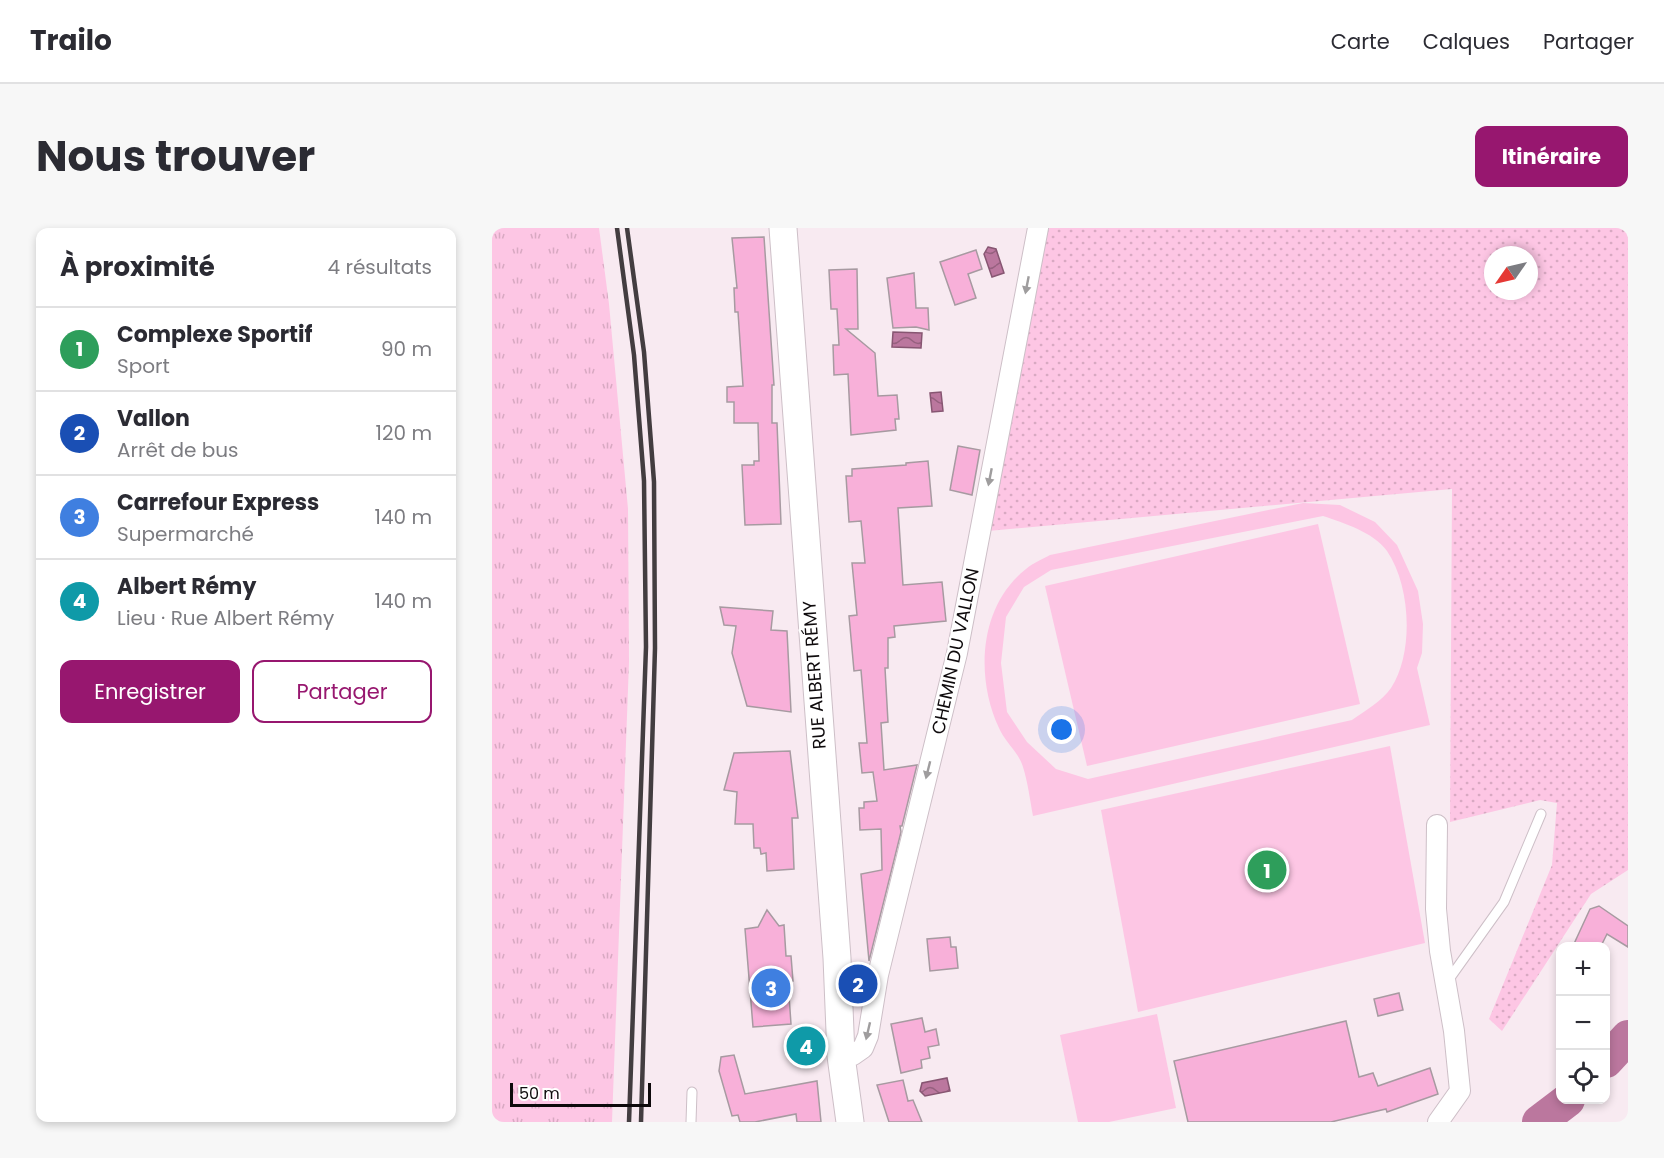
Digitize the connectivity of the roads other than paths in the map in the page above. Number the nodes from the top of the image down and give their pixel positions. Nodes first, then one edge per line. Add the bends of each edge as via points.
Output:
1 (783, 228) edge
2 (1038, 228) edge
3 (1541, 814) dead end
4 (1437, 825) dead end
5 (1446, 984) junction
6 (841, 1056) junction
7 (692, 1092) dead end
8 (691, 1122) edge
9 (850, 1122) edge
10 (1438, 1122) edge

1 - 6 main road, RUE ALBERT RÉMY
2 -> 6 street, CHEMIN DU VALLON via 957,653 878,975 868,1036 863,1048 853,1055
3 - 5 lane via 1504,902
4 - 5 street via 1436,909
5 - 10 street via 1460,1090
6 - 9 main road, RUE ALBERT RÉMY
7 - 8 lane

